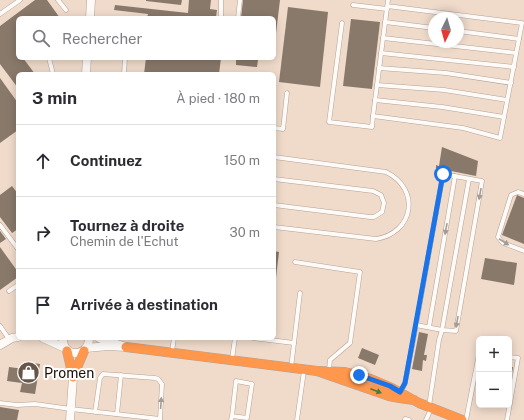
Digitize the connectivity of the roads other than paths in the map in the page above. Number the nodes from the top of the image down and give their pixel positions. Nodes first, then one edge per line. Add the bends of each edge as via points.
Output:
1 (20, 0) edge
2 (58, 0) edge
3 (91, 0) edge
4 (221, 0) edge
5 (240, 0) edge
6 (388, 0) edge
7 (353, 5) dead end
8 (387, 7) junction
9 (66, 10) dead end
10 (0, 14) edge
11 (90, 16) edge
12 (221, 16) edge
13 (238, 16) edge
14 (385, 22) junction
15 (342, 23) dead end
16 (428, 27) edge
17 (464, 32) edge
18 (383, 38) junction
19 (519, 39) junction
20 (381, 53) junction
21 (516, 53) junction
22 (50, 60) edge
23 (87, 60) edge
24 (125, 60) edge
25 (514, 67) junction
26 (379, 68) junction
27 (52, 72) edge
28 (86, 72) edge
29 (124, 72) edge
30 (511, 82) junction
31 (377, 85) junction
32 (287, 93) dead end
33 (375, 100) junction
34 (508, 100) junction
35 (373, 116) junction
36 (504, 117) junction
37 (276, 128) edge
38 (276, 157) edge
39 (455, 176) junction
40 (276, 179) edge
41 (469, 179) junction
42 (524, 194) edge
43 (276, 205) edge
44 (0, 225) edge
45 (276, 227) edge
46 (16, 246) edge
47 (524, 251) edge
48 (294, 262) dead end
49 (16, 286) edge
50 (9, 291) dead end
51 (300, 293) dead end
52 (416, 325) junction
53 (0, 326) edge
54 (429, 327) junction
55 (442, 330) junction
56 (16, 338) edge
57 (10, 339) junction
58 (47, 340) edge
59 (62, 340) edge
60 (89, 340) edge
61 (105, 340) edge
62 (174, 340) edge
63 (235, 340) edge
64 (269, 340) edge
65 (294, 343) junction
66 (0, 345) edge
67 (126, 347) junction
68 (66, 349) junction
69 (85, 350) junction
70 (172, 353) junction
71 (512, 357) edge
72 (232, 361) junction
73 (476, 365) edge
74 (291, 368) junction
75 (305, 370) junction
76 (317, 371) junction
77 (329, 371) junction
78 (121, 375) junction
79 (73, 377) junction
80 (400, 392) junction
81 (414, 400) junction
82 (0, 403) edge
83 (430, 407) junction
84 (71, 409) junction
85 (95, 412) junction
86 (117, 414) junction
87 (231, 418) edge
88 (149, 419) edge
89 (70, 420) edge
90 (160, 420) edge
91 (297, 420) edge
92 (426, 420) edge
93 (461, 420) edge
94 (507, 420) edge

1 - 10 lane
2 - 9 lane
3 - 11 street
4 - 12 lane
5 - 13 lane
6 - 8 lane
7 - 8 lane
8 - 14 lane
8 - 19 lane via 522,23
14 - 16 lane
14 - 18 lane
15 - 35 lane via 329,122 372,127
17 - 19 lane
18 - 20 lane
18 - 21 lane
19 - 21 lane
20 - 25 lane
20 - 26 lane
21 - 25 lane
22 - 27 lane
23 - 28 street
24 - 29 lane
25 - 30 lane
26 - 30 lane via 446,73
26 - 31 lane
30 - 34 lane
31 - 33 lane
31 - 34 lane via 444,90
32 - 37 lane via 283,129
33 - 35 lane
33 - 36 lane
34 - 36 lane
35 - 36 lane via 463,128 500,138
38 - 45 lane via 386,172 403,185 409,206 405,220 396,231 376,239
39 - 41 lane
39 - 52 lane via 443,174
39 -> 54 lane
40 - 43 lane via 373,191 381,195 384,203 382,212 370,217
41 - 55 lane
41 -> 55 lane via 482,181 456,331
42 -> 47 lane via 518,192 511,195 498,234 499,240 503,243
44 - 46 lane
48 - 77 lane via 360,272 350,343 330,360
49 - 50 lane
51 - 65 lane
52 - 54 lane
52 - 80 lane via 405,383
53 - 57 lane
54 - 55 lane
55 - 83 lane
56 - 57 street
57 - 66 street
58 - 68 street
59 - 68 street
60 - 69 street
61 - 67 street
62 - 70 lane
63 - 72 lane
64 - 65 lane
65 - 74 lane
67 - 69 street via 108,346
67 - 70 street
68 - 69 street via 77,353
68 - 79 street
69 - 79 street
70 - 72 street
71 - 94 lane via 518,358
72 - 74 street
73 - 93 lane
74 - 75 street
75 - 76 street
75 - 91 lane
76 - 77 street
76 -> 81 street via 386,395
77 - 80 street via 359,375
78 - 85 lane via 105,373 100,376
78 - 86 lane
90 -> 78 lane via 160,381 155,378
79 - 84 street
80 - 81 street
81 - 83 street
82 - 84 lane
83 - 92 lane
83 - 93 street
84 - 85 lane
84 - 89 street
85 - 86 lane
86 - 88 lane
87 - 87 lane via 236,381 252,384 247,418
88 - 90 lane

